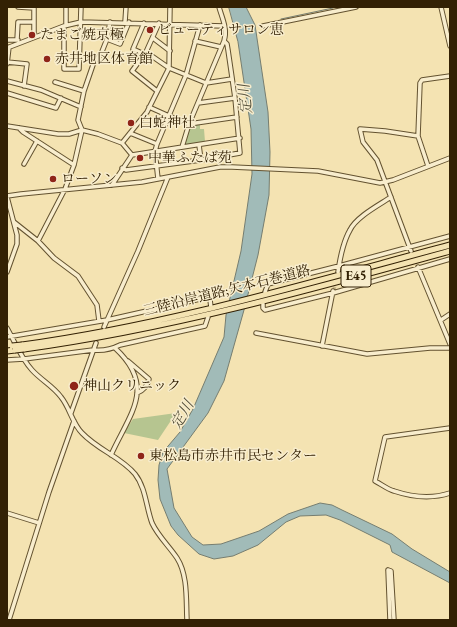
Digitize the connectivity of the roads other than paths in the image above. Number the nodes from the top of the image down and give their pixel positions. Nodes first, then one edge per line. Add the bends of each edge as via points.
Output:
1 (18, 7) edge
2 (34, 7) edge
3 (66, 7) edge
4 (81, 7) edge
5 (126, 7) edge
6 (170, 7) edge
7 (219, 7) edge
8 (356, 7) edge
9 (441, 7) edge
10 (34, 22) junction
11 (81, 22) junction
12 (110, 22) junction
13 (127, 22) junction
14 (144, 23) junction
15 (159, 23) junction
16 (170, 24) junction
17 (65, 25) junction
18 (200, 25) junction
19 (224, 26) junction
20 (263, 26) dead end
21 (34, 37) junction
22 (153, 38) junction
23 (107, 39) junction
24 (7, 40) edge
25 (17, 40) junction
26 (26, 40) junction
27 (195, 41) junction
28 (224, 41) junction
29 (450, 46) edge
30 (8, 47) edge
31 (221, 48) junction
32 (170, 51) junction
33 (145, 53) junction
34 (7, 63) edge
35 (169, 68) junction
36 (186, 75) junction
37 (450, 76) edge
38 (232, 79) junction
39 (7, 80) edge
40 (55, 82) dead end
41 (206, 83) junction
42 (24, 86) junction
43 (84, 91) junction
44 (158, 91) junction
45 (7, 93) edge
46 (60, 98) junction
47 (235, 98) junction
48 (198, 103) junction
49 (81, 107) junction
50 (149, 108) junction
51 (169, 116) junction
52 (237, 117) junction
53 (189, 124) junction
54 (7, 126) edge
55 (19, 127) junction
56 (82, 130) junction
57 (130, 133) junction
58 (418, 136) junction
59 (240, 138) junction
60 (37, 141) junction
61 (122, 143) junction
62 (157, 144) junction
63 (199, 145) junction
64 (182, 147) junction
65 (155, 151) junction
66 (132, 155) junction
67 (450, 158) edge
68 (201, 160) junction
69 (24, 164) dead end
70 (74, 165) junction
71 (157, 166) junction
72 (428, 166) junction
73 (122, 168) junction
74 (168, 177) junction
75 (158, 178) junction
76 (385, 182) junction
77 (112, 185) junction
78 (65, 189) junction
79 (7, 197) edge
80 (391, 197) junction
81 (14, 222) junction
82 (450, 236) edge
83 (38, 241) junction
84 (450, 246) edge
85 (411, 249) junction
86 (450, 251) edge
87 (450, 259) edge
88 (339, 266) junction
89 (418, 267) junction
90 (7, 272) edge
91 (338, 272) tunnel mouth
92 (333, 292) junction
93 (263, 298) junction
94 (210, 312) junction
95 (450, 314) edge
96 (107, 320) junction
97 (441, 320) junction
98 (99, 322) junction
99 (104, 327) dead end
100 (7, 328) edge
101 (256, 333) dead end
102 (9, 337) edge
103 (96, 343) dead end
104 (450, 344) edge
105 (322, 346) junction
106 (11, 348) edge
107 (114, 348) junction
108 (450, 348) edge
109 (93, 350) junction
110 (7, 351) edge
111 (125, 358) junction
112 (24, 359) junction
113 (7, 360) edge
114 (137, 393) junction
115 (71, 413) junction
116 (74, 421) junction
117 (450, 428) edge
118 (111, 455) junction
119 (450, 493) edge
120 (7, 513) edge
121 (39, 523) junction
122 (9, 620) edge
123 (187, 620) edge
124 (390, 620) edge
125 (394, 620) edge

1 - 2 street
2 - 10 street
3 - 17 street
4 - 11 street
5 - 13 street
6 - 16 street
7 - 19 street
8 - 20 street
9 - 29 street
10 - 21 street
10 - 25 street via 18,22
11 - 12 street
11 - 17 street
11 - 17 street via 78,69 64,69
12 - 13 street
12 - 23 street
13 - 14 street
13 - 23 street via 120,44
14 - 15 street
14 - 33 street via 133,49
15 - 16 street
15 - 22 street
16 - 18 street
16 - 32 street
17 - 21 street
18 - 19 street
18 - 27 street
19 - 28 street
21 - 26 street
22 - 32 street
22 - 33 street
23 - 43 street via 102,54 94,62
24 - 25 street
25 - 26 street
26 - 30 street
27 - 31 street
27 - 36 street
28 - 31 street
28 - 38 street via 227,44
30 - 34 street
31 - 41 street
32 - 35 street
33 - 35 street
33 - 44 street via 132,71
34 - 42 street via 27,64
35 - 36 street
35 - 44 street
36 - 41 street
36 - 51 street
37 - 58 street via 422,80 420,83
38 - 41 street
38 - 47 street
39 - 42 street
40 - 43 street
41 - 48 street
42 - 46 street
43 - 49 street
44 - 50 street
45 - 46 street via 56,108
46 - 49 street
47 - 48 street
47 - 52 street
48 - 53 street
49 - 56 street via 78,120
50 - 51 street
50 - 57 street
51 - 53 street
51 - 62 street
52 - 53 street
52 - 59 street
53 - 64 street
54 - 55 street
55 - 56 street via 63,135
55 - 60 street
56 - 61 street
56 - 70 street
57 - 61 street
57 - 62 street
58 - 72 street
58 - 76 street via 360,129 363,142 377,160
59 - 63 street
59 - 68 street via 240,153
60 - 69 street
60 - 70 street
61 - 66 street
62 - 65 street
63 - 64 street
63 - 68 street
64 - 65 street
65 - 66 street
65 - 71 street
66 - 73 street
67 - 72 street
68 - 71 street
70 - 78 street
71 - 73 street via 126,170
71 - 75 street
72 - 76 street
73 - 77 street
74 - 75 street
74 - 76 street via 220,167 274,168 318,171 372,182
74 - 96 street
75 - 77 street
76 - 80 street
77 - 78 street
78 - 79 street
78 - 83 street
79 - 81 street
80 - 85 street
80 - 88 street via 350,229
81 - 83 street
81 - 90 street via 18,244
82 - 85 street
83 - 98 street via 54,258 78,276 97,305
84 - 93 highway, 三陸沿岸道路;矢本石巻道路 / E45
85 - 88 street
86 - 93 highway, 三陸沿岸道路;矢本石巻道路 / E45
87 - 89 street
88 - 91 street
88 - 93 street via 268,284
89 - 92 street
89 - 97 street
92 - 93 street via 265,310
92 - 105 street
93 - 94 highway, 三陸沿岸道路;矢本石巻道路 / E45
94 - 96 street via 210,300 200,299
94 - 106 highway, 三陸沿岸道路;矢本石巻道路 / E45, bridge
94 - 107 street via 205,326
95 - 97 street
96 - 98 street
96 - 99 street
97 - 104 street
98 - 102 street
100 - 102 street
101 - 105 street
102 - 112 street
103 - 109 street
105 - 108 street via 367,354
106 - 110 highway, 三陸沿岸道路;矢本石巻道路 / E45
107 - 109 street
107 - 111 street
109 - 112 street
109 - 115 street
111 - 114 street via 134,373
111 - 114 street via 149,379 148,384
112 - 113 street
112 - 115 street via 60,396
114 - 118 street via 136,404
115 - 116 street
116 - 118 street via 82,433
116 - 121 street
117 - 119 street via 385,436 375,481 393,491 412,495 435,497
118 - 123 street via 130,469 142,486 155,528 181,566
120 - 121 street
121 - 122 street
124 - 125 street via 388,570 391,571

